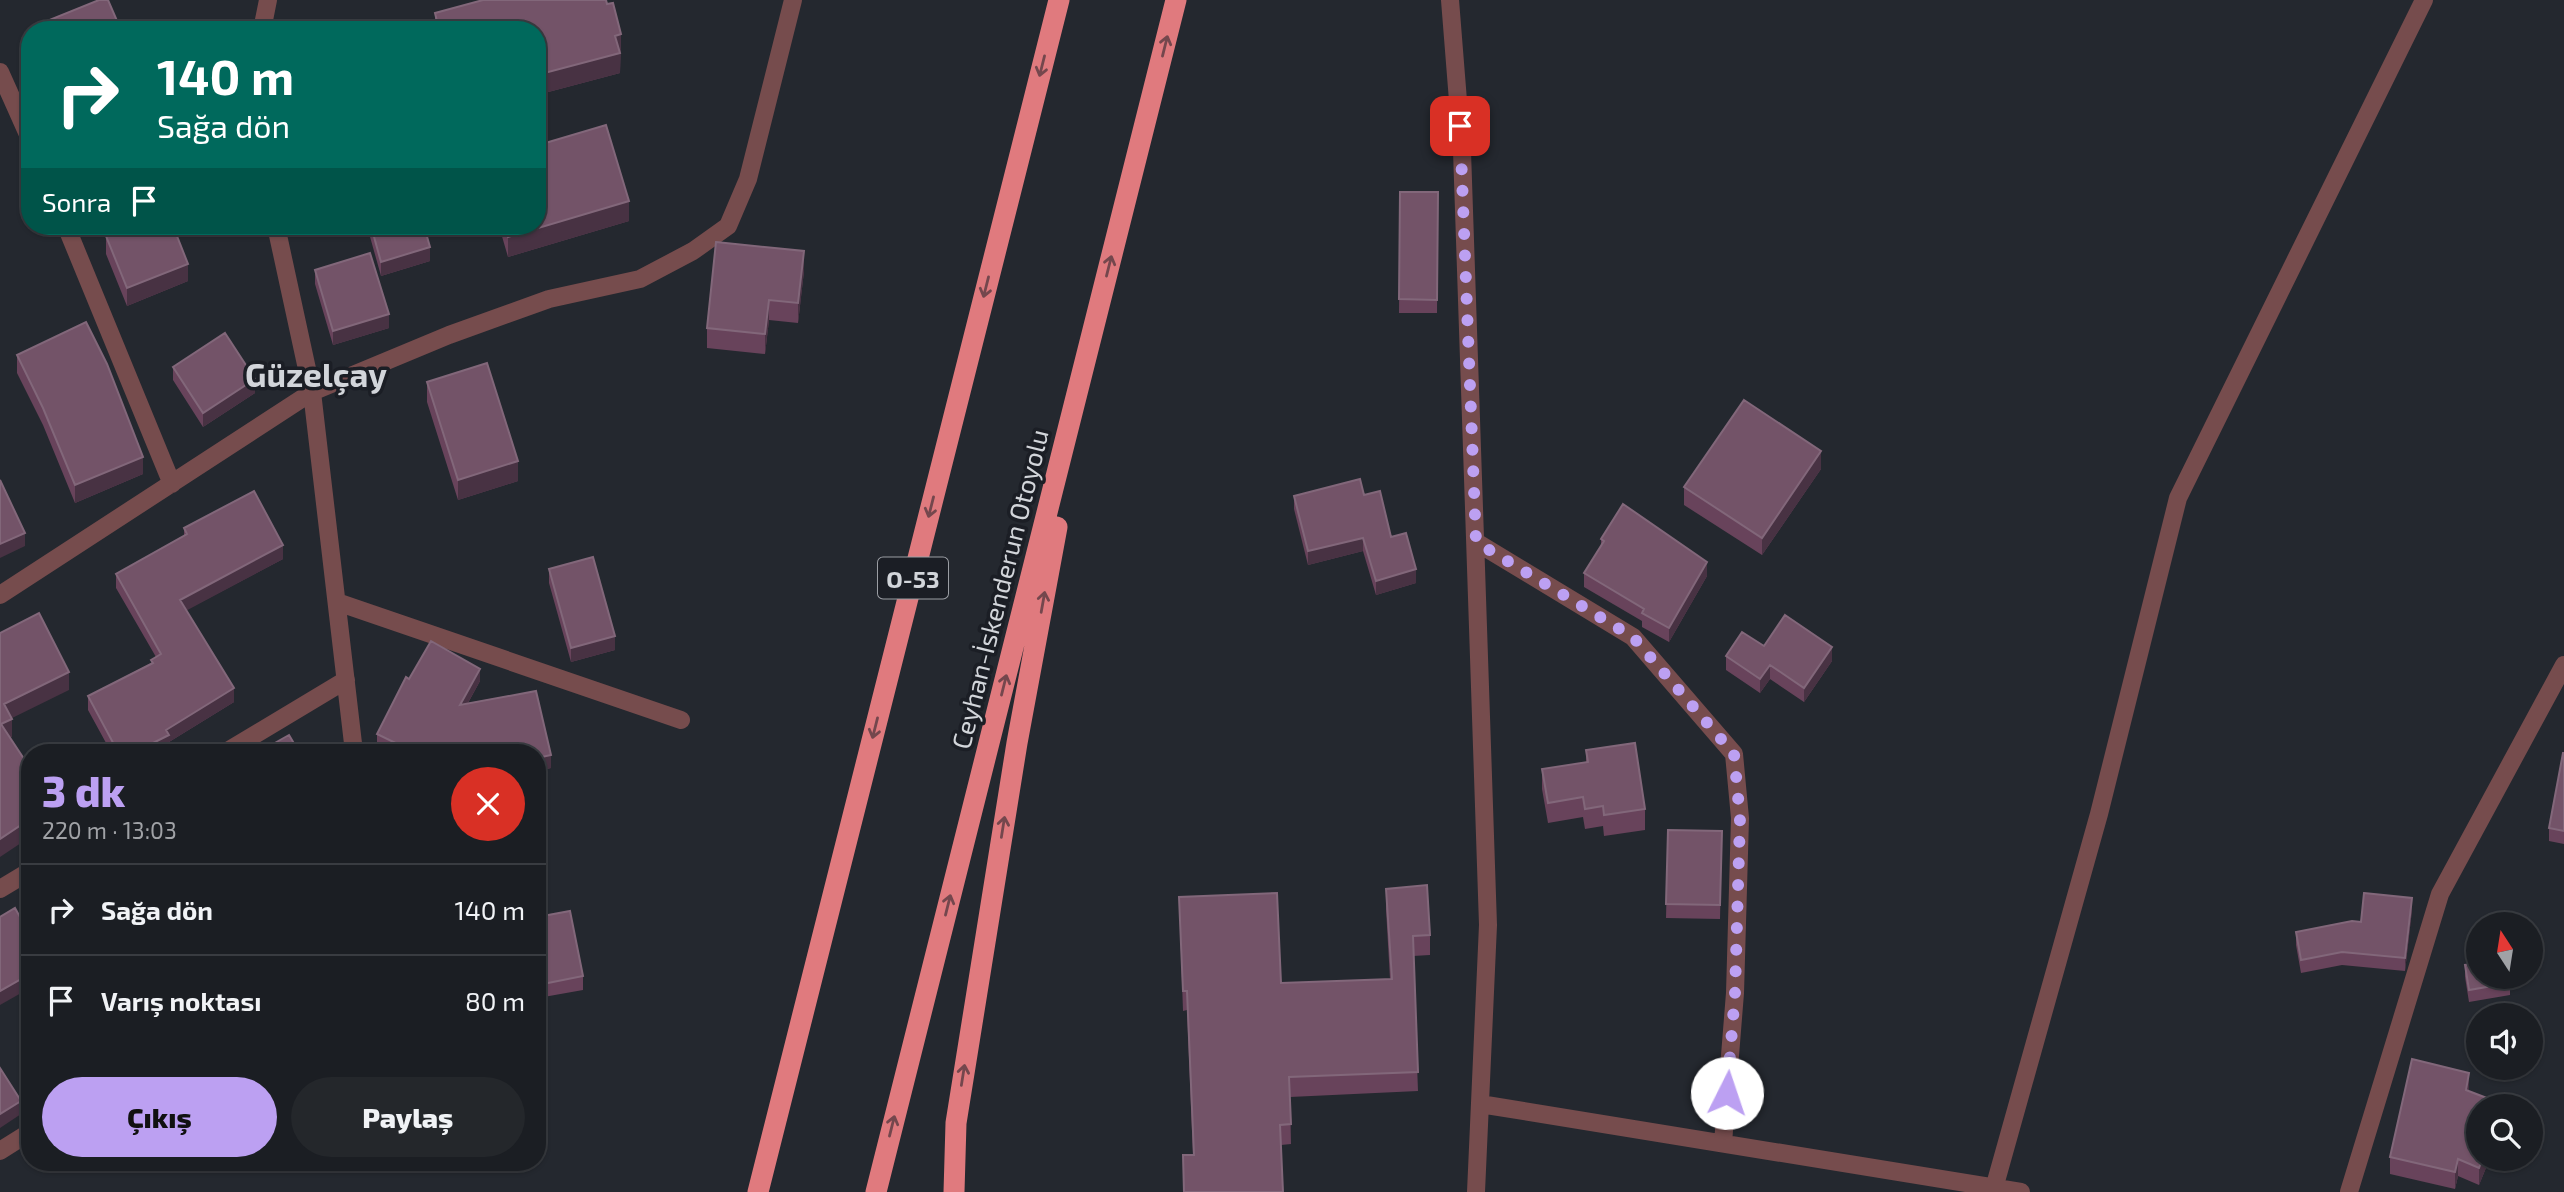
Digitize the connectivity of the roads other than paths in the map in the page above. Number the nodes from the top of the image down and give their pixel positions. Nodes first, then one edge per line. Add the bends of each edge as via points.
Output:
1 (268, 0) edge
2 (793, 0) edge
3 (1059, 0) edge
4 (1177, 0) edge
5 (1450, 0) edge
6 (2424, 0) edge
7 (264, 21) edge
8 (0, 72) edge
9 (21, 119) edge
10 (70, 235) edge
11 (278, 235) edge
12 (1093, 332) junction
13 (312, 391) junction
14 (172, 484) junction
15 (1476, 542) junction
16 (0, 595) edge
17 (337, 602) junction
18 (2564, 665) edge
19 (345, 680) junction
20 (681, 720) dead end
21 (239, 744) edge
22 (353, 744) edge
23 (21, 876) edge
24 (0, 889) edge
25 (1480, 1104) junction
26 (21, 1138) edge
27 (1723, 1143) junction
28 (0, 1151) edge
29 (1994, 1189) edge
30 (758, 1192) edge
31 (876, 1192) edge
32 (954, 1192) edge
33 (1476, 1192) edge
34 (2021, 1192) edge
35 (2349, 1192) edge

1 - 7 street
2 - 13 street via 748,179 728,226 640,279 550,299
3 -> 30 highway, O-53
12 -> 4 highway, Ceyhan-İskenderun Otoyolu
5 - 15 street via 1462,151
6 - 29 street via 2178,498 2099,814
8 - 9 street
10 - 14 street
11 - 13 street
31 -> 12 highway, Ceyhan-İskenderun Otoyolu
32 -> 12 highway via 956,1122 977,987
13 - 14 street
13 - 17 street
14 - 16 street
15 - 25 street via 1488,925
15 - 27 street via 1633,637 1734,754 1740,832 1735,993
17 - 19 street
17 - 20 street
18 - 35 street via 2440,894
19 - 21 street
19 - 22 street
23 - 24 street
25 - 27 street
25 - 33 street
26 - 28 street
27 - 29 street
29 - 34 street

